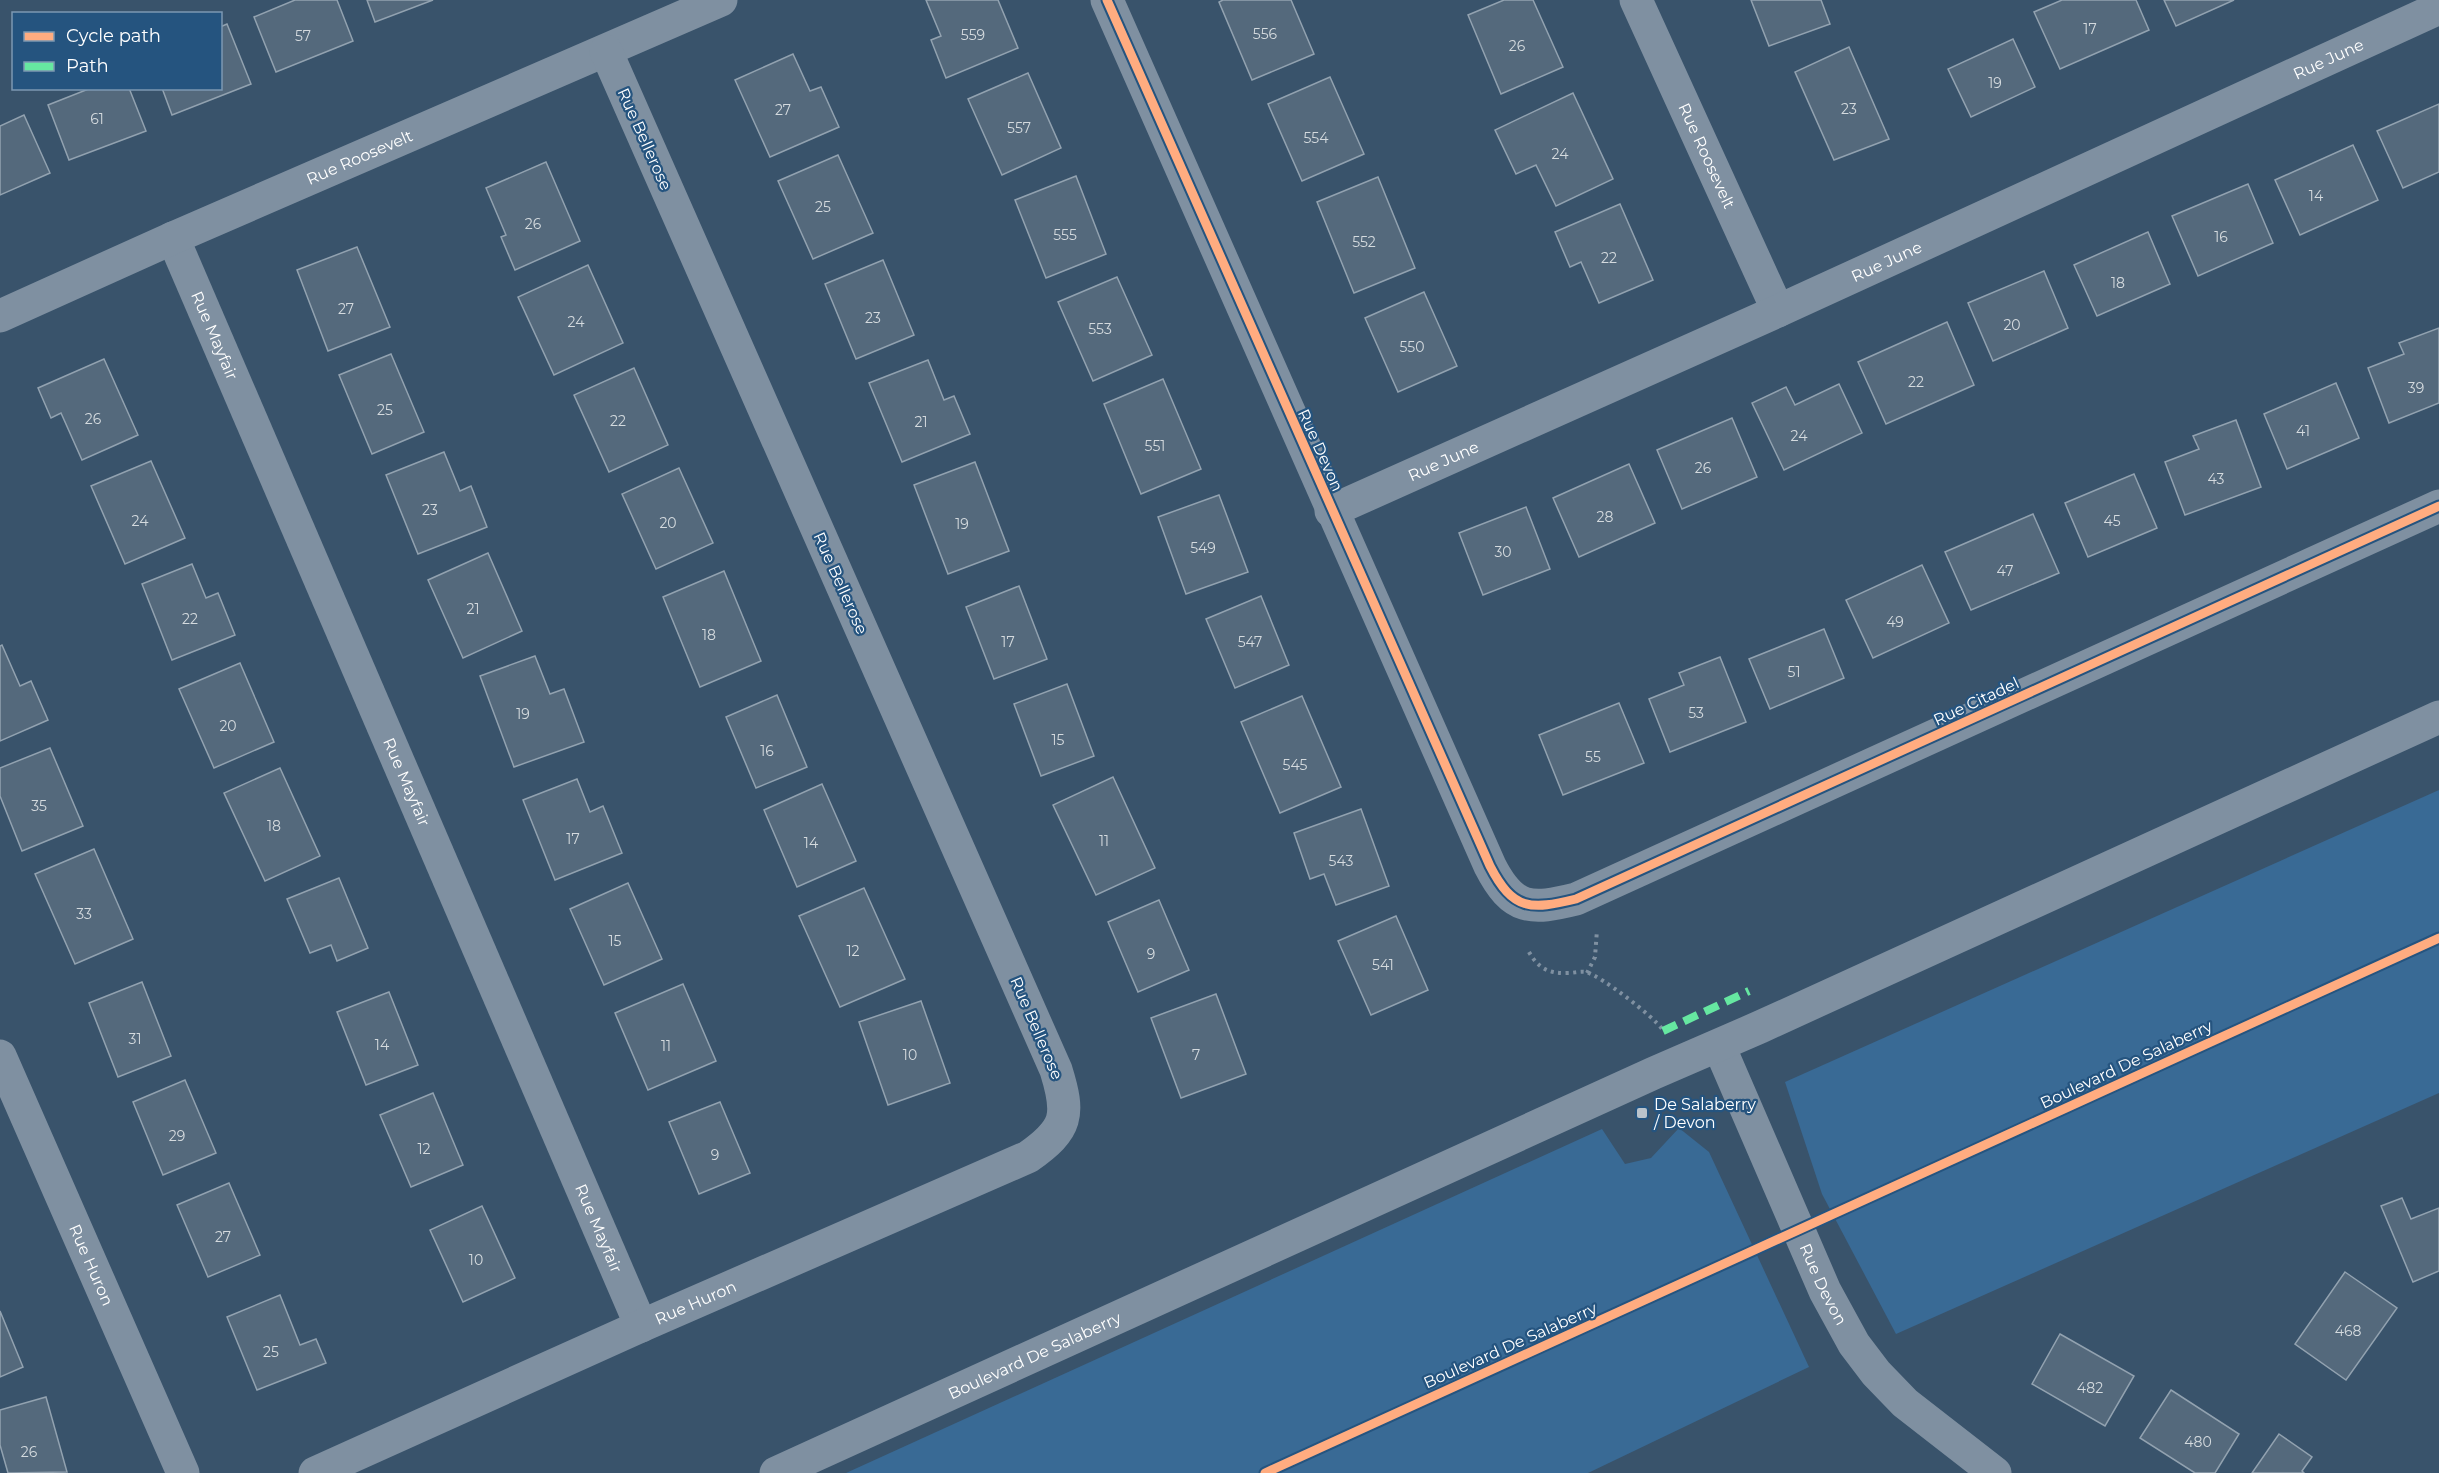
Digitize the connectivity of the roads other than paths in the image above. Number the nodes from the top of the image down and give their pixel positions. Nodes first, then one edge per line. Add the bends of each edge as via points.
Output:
1 (721, 0) edge
2 (1107, 0) edge
3 (1636, 0) edge
4 (2439, 8) edge
5 (606, 51) junction
6 (173, 238) junction
7 (1778, 311) junction
8 (0, 316) edge
9 (2439, 506) edge
10 (1332, 511) junction
11 (2439, 717) edge
12 (1521, 903) joint
13 (1719, 1046) junction
14 (0, 1056) edge
15 (1064, 1119) joint
16 (641, 1326) junction
17 (183, 1473) edge
18 (315, 1473) edge
19 (776, 1473) edge
20 (1994, 1473) edge

1 - 5 street, Rue Roosevelt
2 - 10 street, Rue Devon
3 - 7 street, Rue Roosevelt
4 - 7 street, Rue June
5 - 6 street, Rue Roosevelt
5 - 15 street, Rue Bellerose via 1056,1070 1064,1096
6 - 8 street, Rue Roosevelt
6 - 16 street, Rue Mayfair
7 - 10 street, Rue June
9 - 12 street, Rue Citadel via 1587,894 1546,907
10 - 12 street, Rue Devon via 1490,866 1501,887
11 - 13 street, Boulevard De Salaberry
13 - 19 street, Boulevard De Salaberry
13 - 20 street, Rue Devon via 1825,1291 1854,1344 1905,1403
14 - 17 street, Rue Huron
15 - 16 street, Rue Huron via 1051,1141 1028,1157
16 - 18 street, Rue Huron

